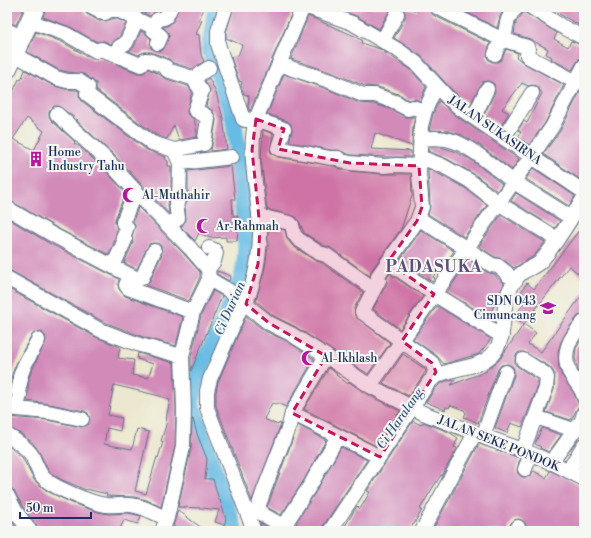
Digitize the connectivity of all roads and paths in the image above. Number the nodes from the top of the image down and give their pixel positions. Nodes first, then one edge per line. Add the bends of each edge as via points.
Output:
1 (91, 7) edge
2 (171, 7) edge
3 (226, 7) edge
4 (303, 7) edge
5 (307, 7) edge
6 (437, 7) edge
7 (517, 7) edge
8 (531, 7) edge
9 (33, 14) edge
10 (397, 14) dead end
11 (137, 19) junction
12 (153, 27) junction
13 (16, 35) edge
14 (584, 38) edge
15 (502, 39) junction
16 (383, 40) junction
17 (158, 43) dead end
18 (495, 54) dead end
19 (114, 55) junction
20 (11, 62) edge
21 (279, 63) junction
22 (584, 66) edge
23 (209, 68) dead end
24 (195, 80) junction
25 (576, 82) junction
26 (436, 86) junction
27 (486, 89) dead end
28 (532, 93) dead end
29 (425, 111) junction
30 (57, 114) dead end
31 (474, 117) junction
32 (256, 119) junction
33 (504, 137) junction
34 (420, 139) junction
35 (174, 150) junction
36 (531, 155) junction
37 (232, 157) dead end
38 (420, 162) junction
39 (180, 163) junction
40 (514, 182) junction
41 (584, 192) edge
42 (139, 196) junction
43 (584, 198) edge
44 (498, 203) junction
45 (7, 208) edge
46 (259, 216) junction
47 (418, 218) junction
48 (571, 218) junction
49 (166, 223) junction
50 (557, 239) junction
51 (209, 248) dead end
52 (466, 248) junction
53 (154, 251) dead end
54 (388, 262) junction
55 (113, 266) junction
56 (208, 274) junction
57 (131, 276) junction
58 (7, 278) edge
59 (516, 280) junction
60 (374, 289) junction
61 (434, 294) junction
62 (240, 300) junction
63 (193, 312) junction
64 (584, 322) edge
65 (502, 336) junction
66 (38, 340) dead end
67 (402, 341) junction
68 (182, 356) junction
69 (326, 356) junction
70 (523, 360) dead end
71 (506, 372) dead end
72 (432, 380) junction
73 (370, 386) junction
74 (584, 397) edge
75 (12, 408) edge
76 (417, 410) junction
77 (292, 413) junction
78 (584, 413) edge
79 (536, 416) junction
80 (82, 419) dead end
81 (568, 428) dead end
82 (7, 435) edge
83 (479, 435) junction
84 (338, 436) junction
85 (584, 445) edge
86 (527, 452) junction
87 (380, 457) junction
88 (551, 463) junction
89 (525, 469) dead end
90 (568, 471) junction
91 (584, 479) edge
92 (7, 495) edge
93 (12, 513) edge
94 (166, 527) edge
95 (288, 529) edge
96 (30, 531) edge
97 (254, 531) edge
98 (330, 531) edge
99 (422, 531) edge

1 - 11 street via 103,13 117,10
2 - 12 street via 166,17 157,20
3 - 32 street via 218,31 219,50 243,119
4 - 21 street
5 - 16 street, JALAN SUKASIRNA via 347,20
6 - 15 street
7 - 15 street via 507,20
8 - 14 street via 556,24
9 - 13 main road
9 - 19 street via 95,50 100,48
10 - 16 street
11 - 12 street
11 - 19 street via 126,43 119,47
12 - 17 street via 161,36
13 - 20 main road
15 - 18 street
15 - 25 street via 527,47 529,57
16 - 26 street, JALAN SUKASIRNA via 416,63
19 - 24 street via 141,65 148,60 166,67 168,71
20 - 35 street via 56,78 79,81 88,87 87,94 152,143
21 - 29 street via 363,95 376,95 398,102 408,109 412,106
21 - 32 street
22 - 25 street
23 - 24 street via 200,73
24 - 35 street via 202,91 195,110 208,119 204,144
25 - 36 street via 552,127
26 - 29 street
26 - 31 street, JALAN SUKASIRNA via 461,109
27 - 31 street
28 - 33 street
29 - 34 street
30 - 42 street, JALAN SEKE PONDOK via 100,153
31 - 33 street, JALAN SUKASIRNA
32 - 38 street via 284,129 278,148 280,150 338,158 350,163 384,166
32 - 46 street via 252,133 252,150
33 - 36 street, JALAN SUKASIRNA
34 - 38 street
34 - 40 street via 441,138 454,141 474,152
35 - 39 street
36 - 40 street
36 - 41 street, JALAN SUKASIRNA
37 - 39 street
38 - 44 street via 443,166 470,181
38 - 47 street via 422,207
39 - 49 street via 179,200 176,203 178,218
40 - 44 street
40 - 48 street
42 - 49 street, JALAN SEKE PONDOK
42 - 55 street via 131,202 123,222 127,227
43 - 48 street
44 - 50 street
44 - 52 street
45 - 55 street
46 - 60 street via 292,224 294,234 298,238 319,253 326,254
46 - 62 street via 258,264 254,279
47 - 52 street
47 - 54 street
48 - 50 street
49 - 56 street, JALAN SEKE PONDOK via 190,248
50 - 59 street via 541,261
51 - 56 street via 216,253
52 - 59 street via 492,265 498,266
52 - 61 street
53 - 57 street via 142,278
54 - 60 street via 378,276 379,280
54 - 61 street
55 - 57 street
56 - 62 street, JALAN SEKE PONDOK
56 - 63 street
57 - 63 street via 126,285 128,288
58 - 68 street via 100,330 140,345
59 - 65 street via 504,309
60 - 67 street via 362,312
61 - 65 street
61 - 67 street
62 - 69 street, JALAN SEKE PONDOK via 269,323
62 - 97 street via 211,375 207,391 207,408
63 - 68 street
64 - 74 street via 569,341 567,348 570,374
65 - 72 street via 492,355 482,362 443,372
66 - 75 street via 24,366 18,391 20,395
67 - 72 street via 432,363 436,372
67 - 73 street
68 - 94 street via 183,447
69 - 73 street, JALAN SEKE PONDOK
69 - 77 street
70 - 79 street via 547,378
71 - 83 street
72 - 76 street via 423,391
73 - 76 street, JALAN SEKE PONDOK
75 - 80 street
76 - 83 street, JALAN SEKE PONDOK
76 - 87 street
77 - 84 street
77 - 95 street via 258,508 262,514
78 - 88 street via 582,420
79 - 81 street
79 - 86 street
82 - 94 street via 31,454 43,478 56,487 92,502 105,505 134,505 148,509 158,515
83 - 86 street, JALAN SEKE PONDOK
83 - 99 street
84 - 87 street
84 - 95 street
85 - 90 street
86 - 88 street, JALAN SEKE PONDOK
86 - 89 street
87 - 98 street
88 - 90 street, JALAN SEKE PONDOK
90 - 91 street, JALAN SEKE PONDOK
92 - 93 street
93 - 96 street

